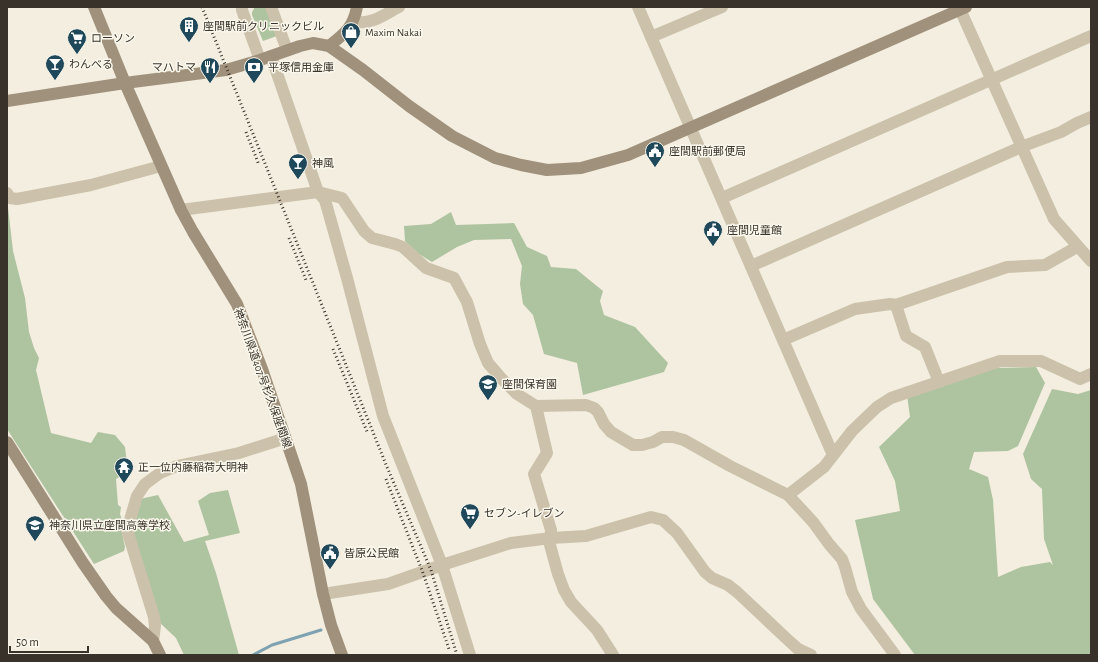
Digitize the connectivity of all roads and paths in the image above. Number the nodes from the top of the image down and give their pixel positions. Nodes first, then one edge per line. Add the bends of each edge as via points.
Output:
1 (94, 7) edge
2 (242, 7) edge
3 (271, 7) edge
4 (357, 7) edge
5 (399, 7) edge
6 (638, 7) edge
7 (722, 7) edge
8 (962, 8) edge
9 (354, 21) junction
10 (1091, 36) edge
11 (651, 37) junction
12 (328, 46) junction
13 (287, 50) junction
14 (265, 58) junction
15 (991, 80) junction
16 (125, 83) junction
17 (7, 101) edge
18 (1091, 117) edge
19 (691, 128) junction
20 (1021, 148) junction
21 (161, 166) junction
22 (318, 192) junction
23 (7, 193) edge
24 (722, 198) junction
25 (181, 210) junction
26 (1077, 246) junction
27 (1091, 261) edge
28 (751, 266) junction
29 (896, 305) junction
30 (783, 340) junction
31 (1091, 374) edge
32 (939, 382) junction
33 (536, 406) junction
34 (286, 438) junction
35 (7, 442) edge
36 (833, 456) junction
37 (788, 495) junction
38 (551, 538) junction
39 (442, 565) junction
40 (323, 594) junction
41 (152, 641) junction
42 (160, 655) edge
43 (342, 655) edge
44 (470, 655) edge
45 (613, 655) edge
46 (811, 655) edge
47 (895, 655) edge

1 - 16 street, 神奈川県道407号杉久保座間線
2 - 14 street
3 - 13 street
4 - 9 street
5 - 9 street via 372,21
6 - 11 street
7 - 11 street
8 - 15 street
8 - 19 street
9 - 12 street via 350,28
10 - 15 street
11 - 19 street
12 - 13 street via 314,43
12 - 19 street via 452,136 495,158 521,165 547,170 580,168 628,155
13 - 14 street
14 - 16 street via 226,70
14 - 22 street
15 - 20 street
15 - 24 street
16 - 17 street
16 - 21 street, 神奈川県道407号杉久保座間線
18 - 20 street
19 - 24 street
20 - 26 street via 1054,219
20 - 28 street
21 - 23 street via 91,185 17,199 10,198
21 - 25 street, 神奈川県道407号杉久保座間線
22 - 25 street
22 - 33 street via 342,198 364,231 372,238 403,247 426,268 454,278 467,302 488,363 517,394
22 - 39 street via 325,200 383,416
24 - 28 street
25 - 34 street, 神奈川県道407号杉久保座間線 via 236,304
26 - 27 street
26 - 29 street via 1045,265 1007,267
28 - 30 street
29 - 30 street via 855,309
29 - 32 street via 906,336 925,346
30 - 36 street
31 - 32 street via 1080,379 1041,361 1000,361
32 - 36 street via 891,398 877,407 852,431
33 - 37 street via 586,405 598,412 611,432 632,445 642,445 662,437 684,440
33 - 38 street via 547,452 534,474 551,530
34 - 40 street, 神奈川県道407号杉久保座間線 via 301,484
34 - 41 street via 239,453 177,466 160,473 146,484 137,496 127,530 154,617
35 - 41 street via 106,596
36 - 37 street via 824,467
37 - 47 street via 842,559 852,592 861,609
38 - 39 street via 506,544
38 - 45 street via 550,545 564,590 571,602 598,630
38 - 46 street via 586,536 652,517 663,520 677,533 708,575 732,588 786,639
39 - 40 street via 388,584
39 - 44 street
40 - 43 street, 神奈川県道407号杉久保座間線
41 - 42 street

